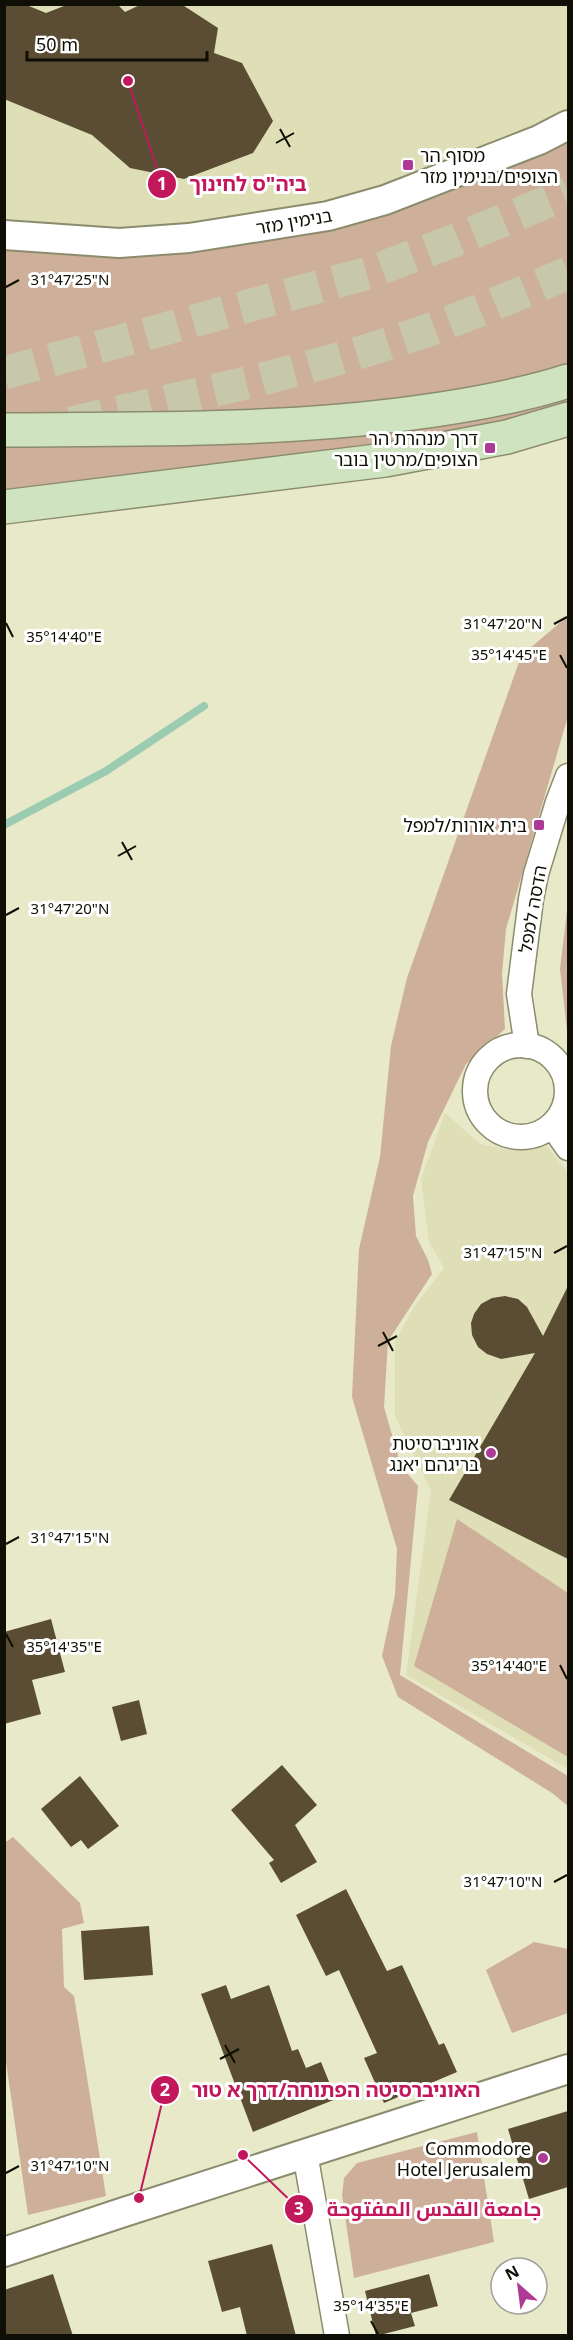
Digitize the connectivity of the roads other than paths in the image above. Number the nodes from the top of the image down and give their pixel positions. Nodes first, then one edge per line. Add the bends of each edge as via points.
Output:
1 (568, 125) edge
2 (4, 235) edge
3 (568, 381) edge
4 (568, 419) edge
5 (568, 429) edge
6 (4, 430) edge
7 (532, 430) junction
8 (4, 507) edge
9 (568, 776) edge
10 (527, 1046) junction
11 (552, 1125) junction
12 (568, 1148) edge
13 (568, 2069) edge
14 (305, 2153) junction
15 (4, 2252) edge
16 (338, 2336) edge

1 - 2 street, בנימין מזר via 384,200 328,216 189,238 107,242
3 - 6 main road via 468,406 354,421 163,429
4 - 7 main road
5 - 7 street
7 - 8 main road via 385,460
9 - 10 street, הדסה למפל via 531,899 519,994
10 - 11 street via 548,1053 564,1075 564,1107
10 - 11 street via 508,1047 482,1066 476,1080 478,1109 488,1124 517,1137 534,1135
11 - 12 street
13 - 14 street
14 - 15 street
14 - 16 street

